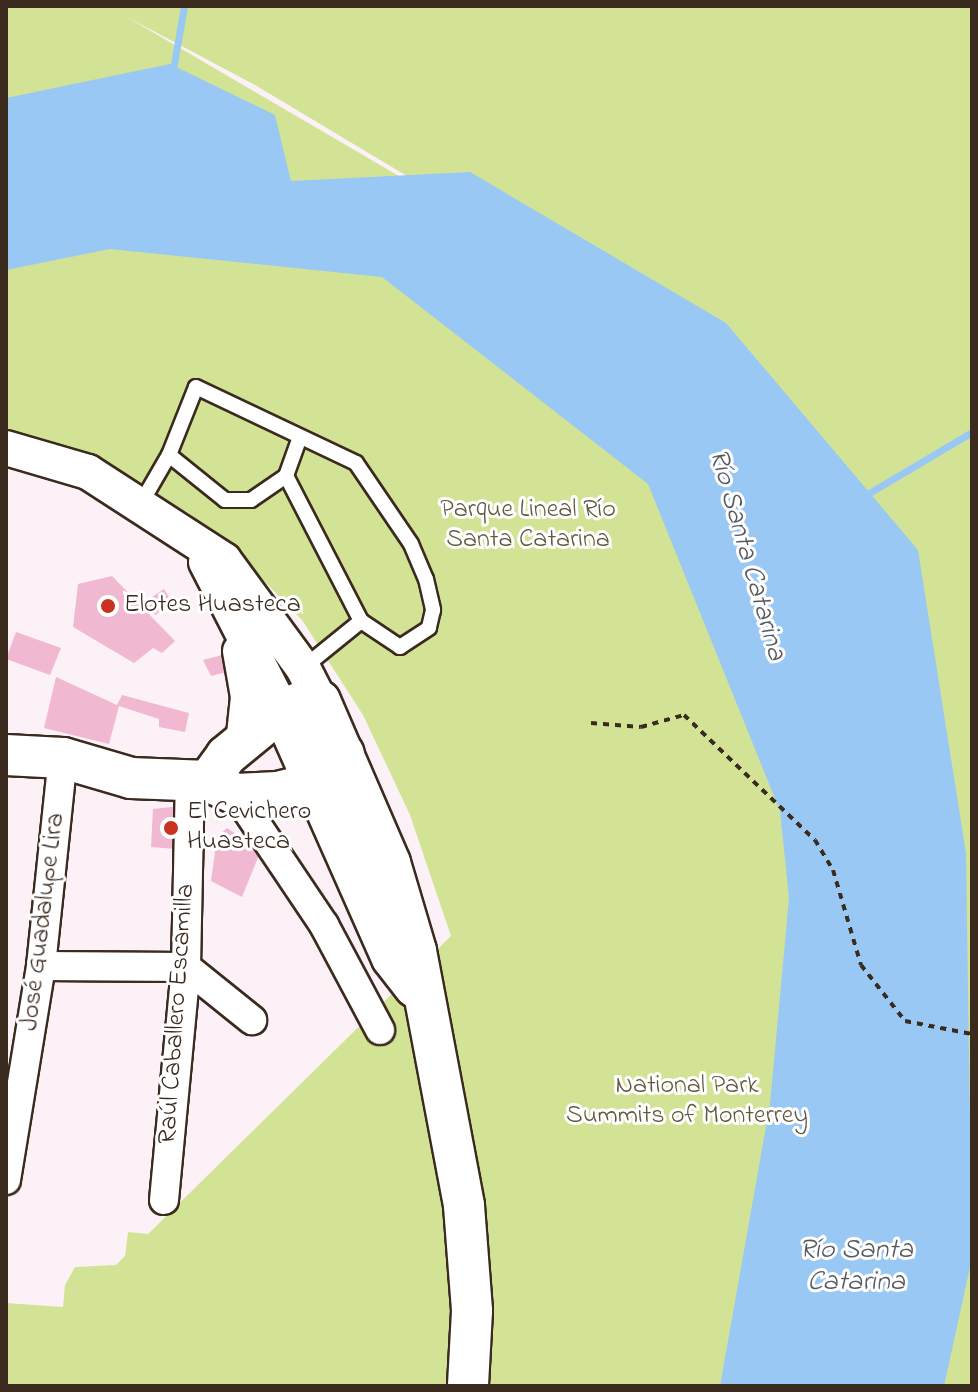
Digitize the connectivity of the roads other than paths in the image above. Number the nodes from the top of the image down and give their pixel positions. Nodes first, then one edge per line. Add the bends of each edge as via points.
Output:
1 (300, 437) junction
2 (6, 448) edge
3 (169, 455) junction
4 (286, 476) junction
5 (140, 506) junction
6 (202, 547) junction
7 (224, 597) junction
8 (361, 621) junction
9 (293, 690) junction
10 (243, 744) junction
11 (344, 753) junction
12 (6, 755) edge
13 (63, 758) junction
14 (314, 783) junction
15 (211, 784) junction
16 (41, 966) junction
17 (186, 967) junction
18 (420, 993) junction
19 (252, 1020) dead end
20 (380, 1030) dead end
21 (6, 1180) edge
22 (164, 1200) dead end
23 (468, 1386) edge

1 - 3 lane via 196,387
1 - 4 lane
1 - 8 lane via 356,463 411,544 426,579 433,610 429,628 400,647
2 - 5 street via 88,472
3 - 4 lane via 225,500 251,500
3 - 5 lane
4 - 8 lane
5 - 6 street
6 - 7 street
6 - 9 street via 224,560
7 - 9 street
7 - 10 street via 248,697
8 - 9 lane
9 - 10 main road
9 - 11 main road
9 - 14 main road
10 - 15 main road via 214,768
11 - 14 main road
11 - 18 main road via 406,911
12 - 13 main road
13 - 15 main road via 131,778
13 - 16 street, José Guadalupe Lira
14 - 15 main road via 278,792
14 - 18 main road via 392,958
15 - 17 street, Raúl Caballero Escamilla
15 - 20 street via 324,925
16 - 17 street
16 - 21 street, José Guadalupe Lira
17 - 19 street
17 - 22 street, Raúl Caballero Escamilla
18 - 23 main road via 464,1206 472,1311

